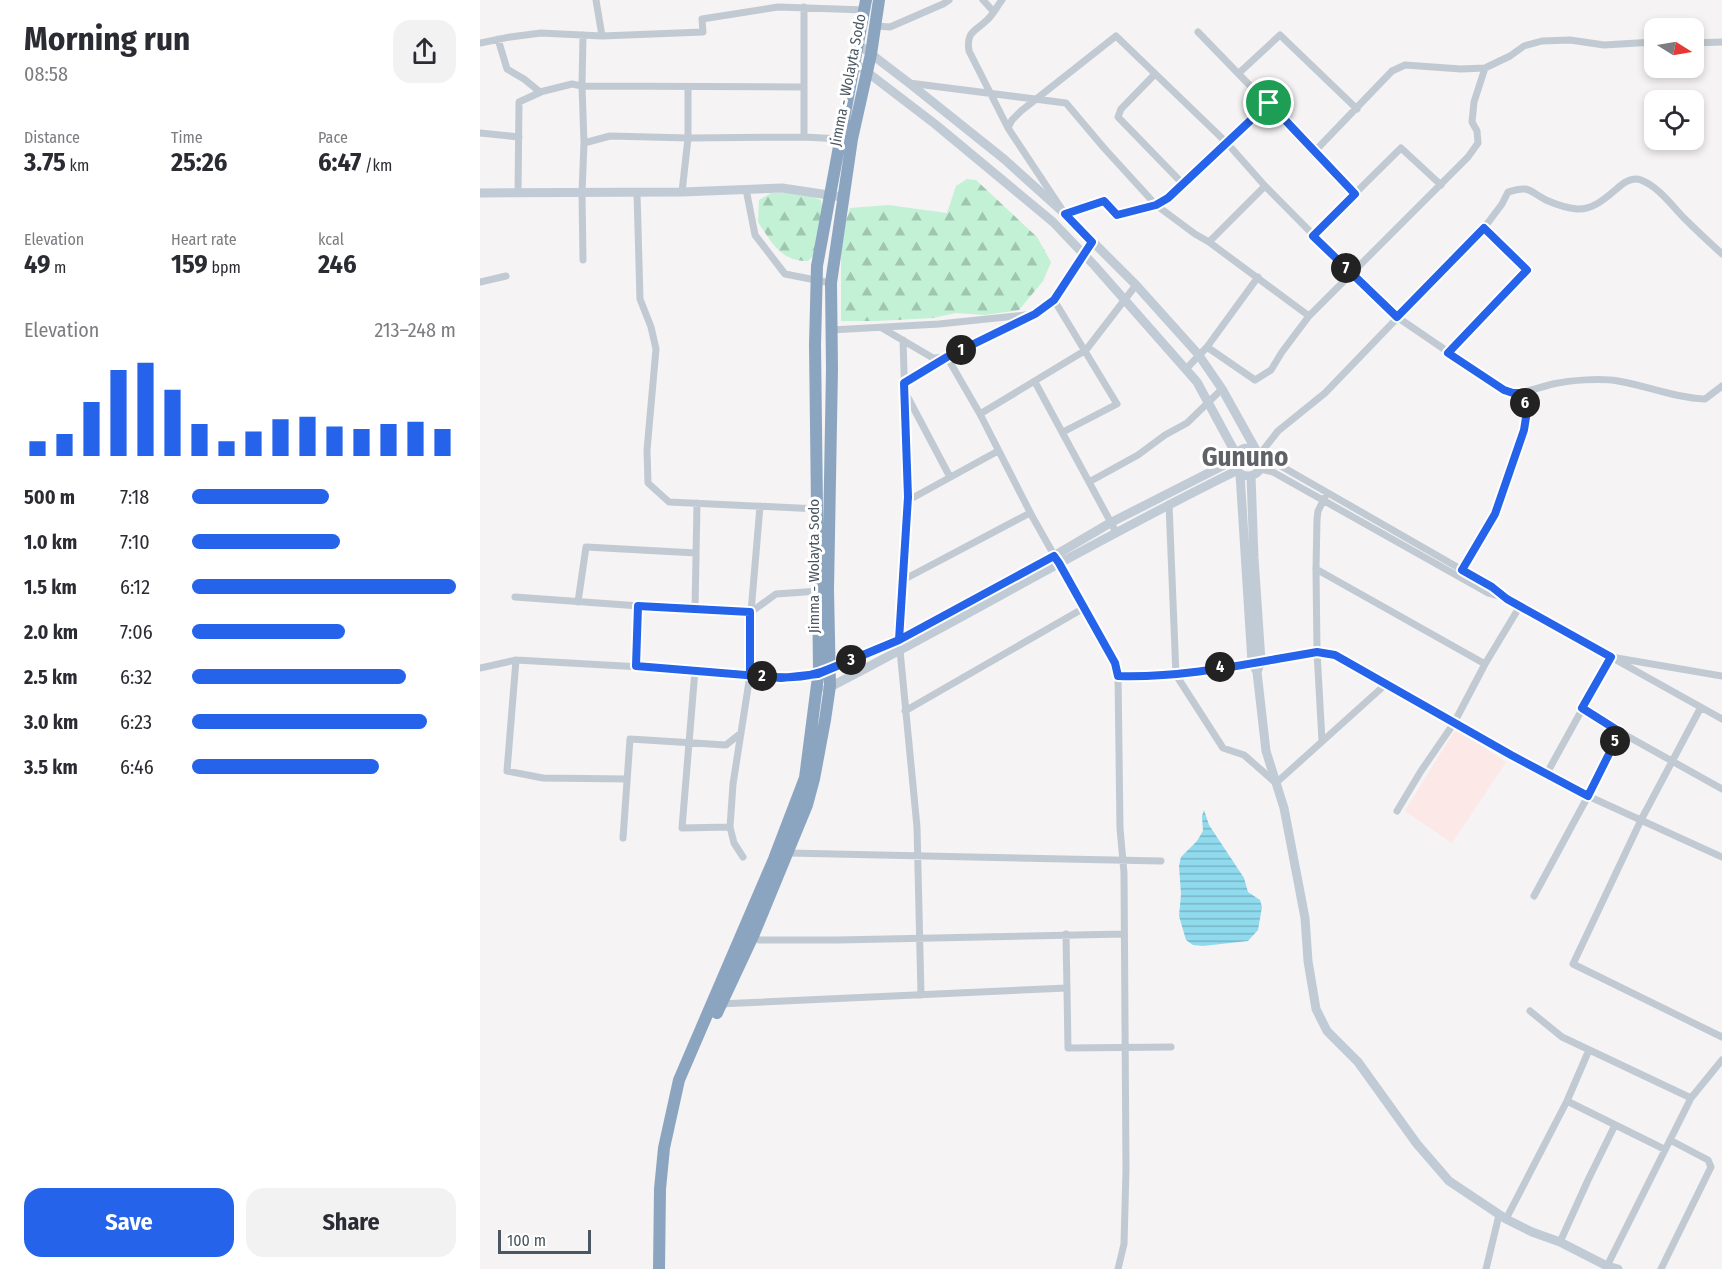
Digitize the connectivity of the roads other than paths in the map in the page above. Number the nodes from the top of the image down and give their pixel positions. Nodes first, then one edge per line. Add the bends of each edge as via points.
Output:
1 (596, 0) edge
2 (949, 0) edge
3 (983, 0) edge
4 (1002, 0) edge
5 (778, 4) edge
6 (872, 5) edge
7 (804, 7) junction
8 (993, 11) junction
9 (876, 26) junction
10 (1198, 32) dead end
11 (583, 35) junction
12 (602, 36) junction
13 (498, 39) junction
14 (1722, 42) edge
15 (480, 43) edge
16 (1644, 43) edge
17 (1704, 43) edge
18 (858, 44) junction
19 (871, 54) junction
20 (854, 63) junction
21 (1485, 68) junction
22 (867, 72) junction
23 (1239, 73) junction
24 (1155, 75) junction
25 (909, 83) junction
26 (582, 86) junction
27 (688, 87) junction
28 (804, 87) junction
29 (541, 92) junction
30 (991, 94) junction
31 (1035, 99) junction
32 (1269, 103) junction
33 (1357, 109) junction
34 (1008, 128) junction
35 (480, 133) edge
36 (519, 137) junction
37 (804, 137) junction
38 (688, 138) junction
39 (846, 139) junction
40 (584, 143) junction
41 (1227, 143) junction
42 (1315, 151) junction
43 (1184, 185) junction
44 (1441, 185) junction
45 (1265, 186) junction
46 (746, 189) junction
47 (682, 192) junction
48 (480, 193) edge
49 (518, 193) junction
50 (582, 193) junction
51 (637, 193) junction
52 (1355, 194) junction
53 (836, 196) junction
54 (1156, 205) junction
55 (1065, 214) junction
56 (1484, 228) junction
57 (1313, 236) junction
58 (1092, 242) junction
59 (1209, 242) junction
60 (1084, 254) junction
61 (1722, 254) edge
62 (583, 261) dead end
63 (1352, 274) junction
64 (506, 276) dead end
65 (1258, 277) junction
66 (816, 280) junction
67 (480, 282) edge
68 (831, 283) junction
69 (1136, 285) junction
70 (1054, 300) junction
71 (1124, 300) junction
72 (1035, 314) junction
73 (1309, 316) junction
74 (1397, 317) junction
75 (882, 328) junction
76 (831, 330) junction
77 (903, 340) junction
78 (1207, 347) junction
79 (1086, 350) junction
80 (1448, 353) junction
81 (1198, 354) junction
82 (947, 357) junction
83 (1186, 369) junction
84 (1035, 382) junction
85 (904, 386) junction
86 (1722, 386) edge
87 (1222, 389) junction
88 (1523, 393) junction
89 (1208, 402) junction
90 (980, 414) junction
91 (1063, 432) junction
92 (998, 451) junction
93 (1258, 452) junction
94 (1235, 457) junction
95 (1260, 470) junction
96 (1238, 472) junction
97 (1251, 476) junction
98 (950, 477) junction
99 (1089, 482) junction
100 (1325, 497) junction
101 (907, 501) junction
102 (697, 503) junction
103 (1169, 504) junction
104 (760, 506) junction
105 (823, 509) junction
106 (1030, 513) junction
107 (1110, 523) junction
108 (1116, 532) junction
109 (696, 553) junction
110 (1250, 557) junction
111 (1056, 560) junction
112 (1316, 569) junction
113 (1462, 570) junction
114 (903, 580) junction
115 (823, 591) junction
116 (516, 597) dead end
117 (1507, 599) junction
118 (578, 602) junction
119 (638, 606) junction
120 (1520, 606) junction
121 (1084, 608) junction
122 (695, 610) junction
123 (750, 612) junction
124 (900, 645) junction
125 (1317, 652) junction
126 (1611, 657) junction
127 (516, 660) junction
128 (1257, 661) junction
129 (1485, 664) junction
130 (636, 666) junction
131 (480, 668) edge
132 (695, 670) junction
133 (824, 672) junction
134 (750, 675) junction
135 (1176, 675) junction
136 (1722, 675) edge
137 (1118, 676) junction
138 (1386, 684) junction
139 (830, 686) junction
140 (815, 694) junction
141 (1701, 707) junction
142 (1582, 708) junction
143 (905, 711) junction
144 (1722, 719) edge
145 (1454, 723) junction
146 (1620, 732) junction
147 (741, 733) junction
148 (1322, 741) junction
149 (688, 742) junction
150 (1671, 762) junction
151 (1547, 773) junction
152 (627, 779) junction
153 (1276, 783) junction
154 (1722, 789) edge
155 (1588, 796) junction
156 (1397, 812) dead end
157 (1641, 820) junction
158 (730, 827) junction
159 (623, 838) dead end
160 (788, 853) junction
161 (918, 856) junction
162 (743, 857) dead end
163 (1722, 857) edge
164 (1123, 860) junction
165 (1161, 861) dead end
166 (1534, 896) dead end
167 (1066, 934) junction
168 (1124, 934) junction
169 (753, 936) junction
170 (920, 938) junction
171 (1067, 988) junction
172 (921, 994) junction
173 (716, 1004) junction
174 (1530, 1011) dead end
175 (1722, 1037) edge
176 (1171, 1047) dead end
177 (1125, 1049) junction
178 (1589, 1050) junction
179 (1722, 1060) edge
180 (1691, 1098) junction
181 (1567, 1101) junction
182 (1615, 1125) junction
183 (1670, 1140) junction
184 (1664, 1149) junction
185 (1503, 1217) junction
186 (1560, 1242) junction
187 (1607, 1266) junction
188 (659, 1269) edge
189 (1118, 1269) edge
190 (1486, 1269) edge
191 (1618, 1269) edge
192 (1661, 1269) edge

1 - 12 street
2 - 9 street via 890,27
3 - 8 street
4 - 8 street
5 - 7 street
5 - 12 street via 702,19 702,32
6 - 7 street
6 - 9 highway, Jimma - Wolayta Sodo
6 - 18 highway, Jimma - Wolayta Sodo
7 - 28 street
8 - 30 street via 989,19 972,31 968,42
9 - 19 highway, Jimma - Wolayta Sodo
10 - 23 street
11 - 12 street
11 - 13 street via 542,33
11 - 26 street
13 - 15 street
13 - 29 street via 507,69
14 - 17 street
16 - 21 street via 1604,45 1542,41 1524,46
18 - 19 main road
18 - 20 highway, Jimma - Wolayta Sodo
19 - 22 highway, Jimma - Wolayta Sodo
19 - 25 main road
20 - 22 main road
20 - 39 highway, Jimma - Wolayta Sodo
21 - 33 street via 1405,65 1392,71
21 - 44 street via 1472,122 1478,143
22 - 39 highway, Jimma - Wolayta Sodo
22 - 60 main road via 1053,222
23 - 32 street
23 - 33 street via 1280,35
24 - 31 street via 1116,36
24 - 41 street
24 - 43 street via 1121,109 1118,117
25 - 30 street
25 - 55 main road
26 - 27 street
26 - 29 street via 572,84
26 - 40 street
27 - 28 street
27 - 38 street
28 - 37 street
29 - 36 street via 519,102
30 - 31 street
30 - 34 street
31 - 34 street
31 - 54 street via 1066,103
32 - 41 street
32 - 42 street
33 - 42 street
34 - 55 street
35 - 36 street
36 - 49 street
37 - 38 street
37 - 39 street
38 - 40 street via 610,136
38 - 47 street
39 - 53 highway, Jimma - Wolayta Sodo
40 - 50 street
41 - 43 street
41 - 45 street
42 - 52 street
43 - 54 street
44 - 52 street via 1401,148
44 - 63 street
45 - 57 street
45 - 59 street
46 - 47 main road
46 - 53 main road via 782,188
46 - 66 street via 755,235 761,243 785,274
47 - 51 main road
48 - 49 main road
49 - 50 main road
50 - 51 main road
50 - 62 street
51 - 102 street via 640,299 656,349 648,483 669,502
52 - 57 street
53 - 66 highway, Jimma - Wolayta Sodo
53 - 68 highway, Jimma - Wolayta Sodo
54 - 55 street via 1117,215 1104,201
54 - 59 street
55 - 58 main road
56 - 61 street via 1508,192 1527,189 1546,200 1584,209 1634,179 1656,190
56 - 74 street
56 - 80 street via 1527,270
57 - 63 street
58 - 60 street
58 - 69 main road
59 - 65 street
60 - 70 street
60 - 71 main road
63 - 73 street
63 - 74 street
64 - 67 street
65 - 73 street
65 - 78 street
66 - 68 street
66 - 105 highway, Jimma - Wolayta Sodo
68 - 76 highway, Jimma - Wolayta Sodo
69 - 71 street
69 - 81 main road
70 - 72 street
70 - 79 street
71 - 79 street
71 - 83 main road
72 - 75 street
72 - 82 street
73 - 78 street via 1271,370 1255,380
74 - 80 street
74 - 93 street via 1325,393
75 - 76 street
75 - 77 street
76 - 105 highway, Jimma - Wolayta Sodo
77 - 82 street via 933,358
77 - 85 street
78 - 81 street
79 - 84 street
79 - 91 street via 1117,404
80 - 88 street via 1504,390
81 - 83 street
81 - 87 main road
82 - 85 street
82 - 90 street
83 - 89 main road
84 - 90 street
84 - 91 street
85 - 98 street
85 - 101 street
86 - 88 street via 1705,399 1684,398 1617,380 1552,384
87 - 89 street
87 - 93 main road
88 - 113 street via 1527,411 1517,451 1495,514
89 - 94 main road
89 - 99 street via 1186,423
90 - 92 street
91 - 99 street
92 - 98 street
92 - 106 street
93 - 94 main road via 1245,448
93 - 95 main road via 1262,459
93 - 100 street
94 - 96 main road
94 - 107 main road
95 - 97 main road
95 - 100 street via 1273,472
96 - 97 main road
96 - 103 main road
96 - 110 main road
97 - 110 main road
98 - 101 street
99 - 107 street
100 - 112 street via 1317,519
100 - 113 street
100 - 117 street via 1488,593
101 - 114 street
102 - 104 street
102 - 109 street
103 - 108 main road
103 - 135 street
104 - 105 street
104 - 123 street
105 - 115 highway, Jimma - Wolayta Sodo
106 - 111 street
106 - 114 street
107 - 108 street
107 - 111 main road
108 - 111 main road
109 - 118 street via 586,548
109 - 122 street
110 - 128 main road
111 - 121 street
111 - 124 main road
112 - 125 street
112 - 129 street
113 - 117 street
114 - 124 street
115 - 123 street via 776,594
115 - 133 highway, Jimma - Wolayta Sodo
116 - 118 street
117 - 120 street
118 - 119 street
119 - 122 street
119 - 130 street
120 - 126 street
120 - 129 street
121 - 137 street via 1115,663
121 - 143 street
122 - 123 street
123 - 134 street
124 - 133 main road
124 - 139 main road
124 - 143 street
125 - 128 street
125 - 138 street via 1335,655
125 - 148 street
126 - 136 street
126 - 141 street
126 - 142 street
127 - 130 street
127 - 131 street
127 - 152 street via 507,771 543,778
128 - 135 street
128 - 153 main road via 1266,751
129 - 145 street
130 - 132 street
132 - 134 street
132 - 149 street
133 - 134 street via 781,678
133 - 139 highway, Jimma - Wolayta Sodo
133 - 140 highway, Jimma - Wolayta Sodo
134 - 147 street
135 - 137 street
135 - 153 street via 1224,748 1244,755
137 - 164 street
138 - 145 street
138 - 148 street
139 - 140 main road
139 - 160 highway, Jimma - Wolayta Sodo via 814,779
140 - 173 highway, Jimma - Wolayta Sodo via 805,778
141 - 144 street
141 - 150 street
142 - 146 street
142 - 151 street
143 - 161 street
145 - 151 street
145 - 156 street
146 - 150 street
146 - 155 street
147 - 149 street via 726,745
147 - 158 street
148 - 153 street
149 - 152 street via 630,740
149 - 158 street via 682,828
150 - 154 street
150 - 157 street
151 - 155 street
152 - 159 street
153 - 185 main road via 1303,907 1316,1009 1327,1031 1358,1062 1449,1181
155 - 157 street
155 - 166 street
157 - 163 street
157 - 175 street via 1573,964
158 - 162 street
160 - 161 street
160 - 169 highway, Jimma - Wolayta Sodo
161 - 164 street
161 - 170 street
164 - 165 street
164 - 168 street
167 - 168 street
167 - 170 street
167 - 171 street
168 - 177 street
169 - 170 street via 759,940
169 - 173 highway, Jimma - Wolayta Sodo
170 - 172 street
171 - 172 street
171 - 177 street via 1068,1048
172 - 173 street
173 - 188 highway, Jimma - Wolayta Sodo via 679,1080 672,1106 660,1189
174 - 178 street via 1562,1037
176 - 177 street
177 - 189 street via 1124,1244
178 - 180 street
178 - 181 street
179 - 180 street
180 - 183 street
181 - 182 street
181 - 185 street
182 - 184 street
182 - 186 street
183 - 184 street
183 - 192 street via 1708,1160 1711,1167
184 - 187 street
185 - 186 main road
185 - 190 street
186 - 187 main road
187 - 191 main road

